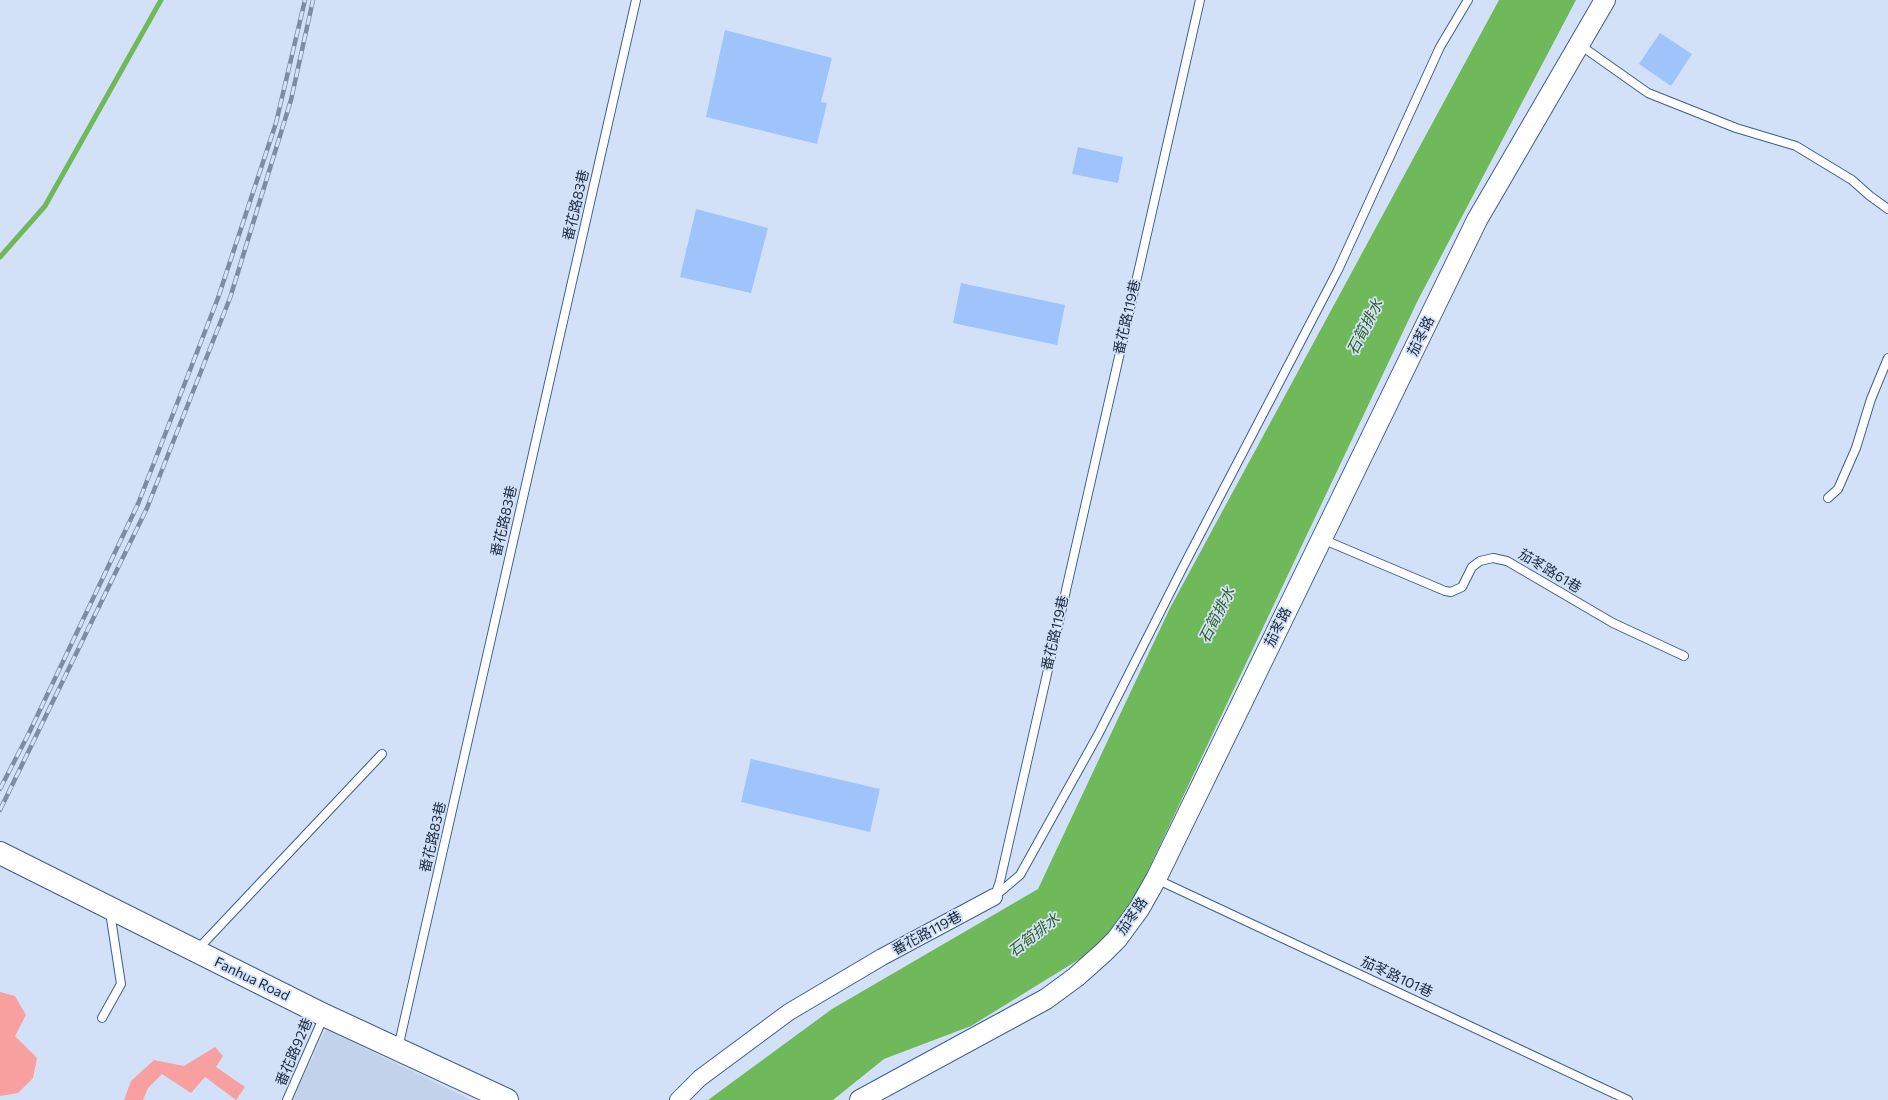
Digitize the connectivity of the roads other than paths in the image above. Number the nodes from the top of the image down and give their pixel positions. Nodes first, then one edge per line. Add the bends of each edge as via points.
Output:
1 (636, 0) edge
2 (1200, 0) edge
3 (1468, 0) edge
4 (1605, 0) edge
5 (1580, 45) junction
6 (1888, 209) edge
7 (1888, 358) edge
8 (1828, 498) dead end
9 (1322, 538) junction
10 (1684, 656) dead end
11 (382, 754) dead end
12 (0, 854) edge
13 (1156, 879) junction
14 (994, 897) junction
15 (109, 907) junction
16 (196, 952) junction
17 (324, 1015) junction
18 (102, 1018) dead end
19 (398, 1048) junction
20 (287, 1100) edge
21 (507, 1100) edge
22 (678, 1100) edge
23 (860, 1100) edge
24 (1628, 1100) edge

1 - 19 lane, 番花路83巷
2 - 14 lane, 番花路119巷 via 1000,881
3 - 14 lane via 1440,47 1338,270 1099,733 1020,875
4 - 5 street, 茄苳路
5 - 6 lane via 1648,93 1736,128 1796,146 1852,180
5 - 9 street, 茄苳路 via 1477,220
7 - 8 lane via 1850,461 1838,489
9 - 10 lane, 茄苳路61巷 via 1451,592 1462,587 1472,567 1480,561 1493,558 1507,560 1613,623
9 - 13 street, 茄苳路
11 - 16 lane
12 - 15 main road, Fanhua Road
13 - 23 street, 茄苳路 via 1139,909 1117,939 1062,988 1030,1009
13 - 24 lane, 茄苳路101巷
14 - 22 street, 番花路119巷 via 882,956 789,1012 700,1078
15 - 16 main road, Fanhua Road
15 - 18 lane via 121,984
16 - 17 main road, Fanhua Road
17 - 19 main road, Fanhua Road
17 - 20 lane, 番花路92巷
19 - 21 main road, Fanhua Road

